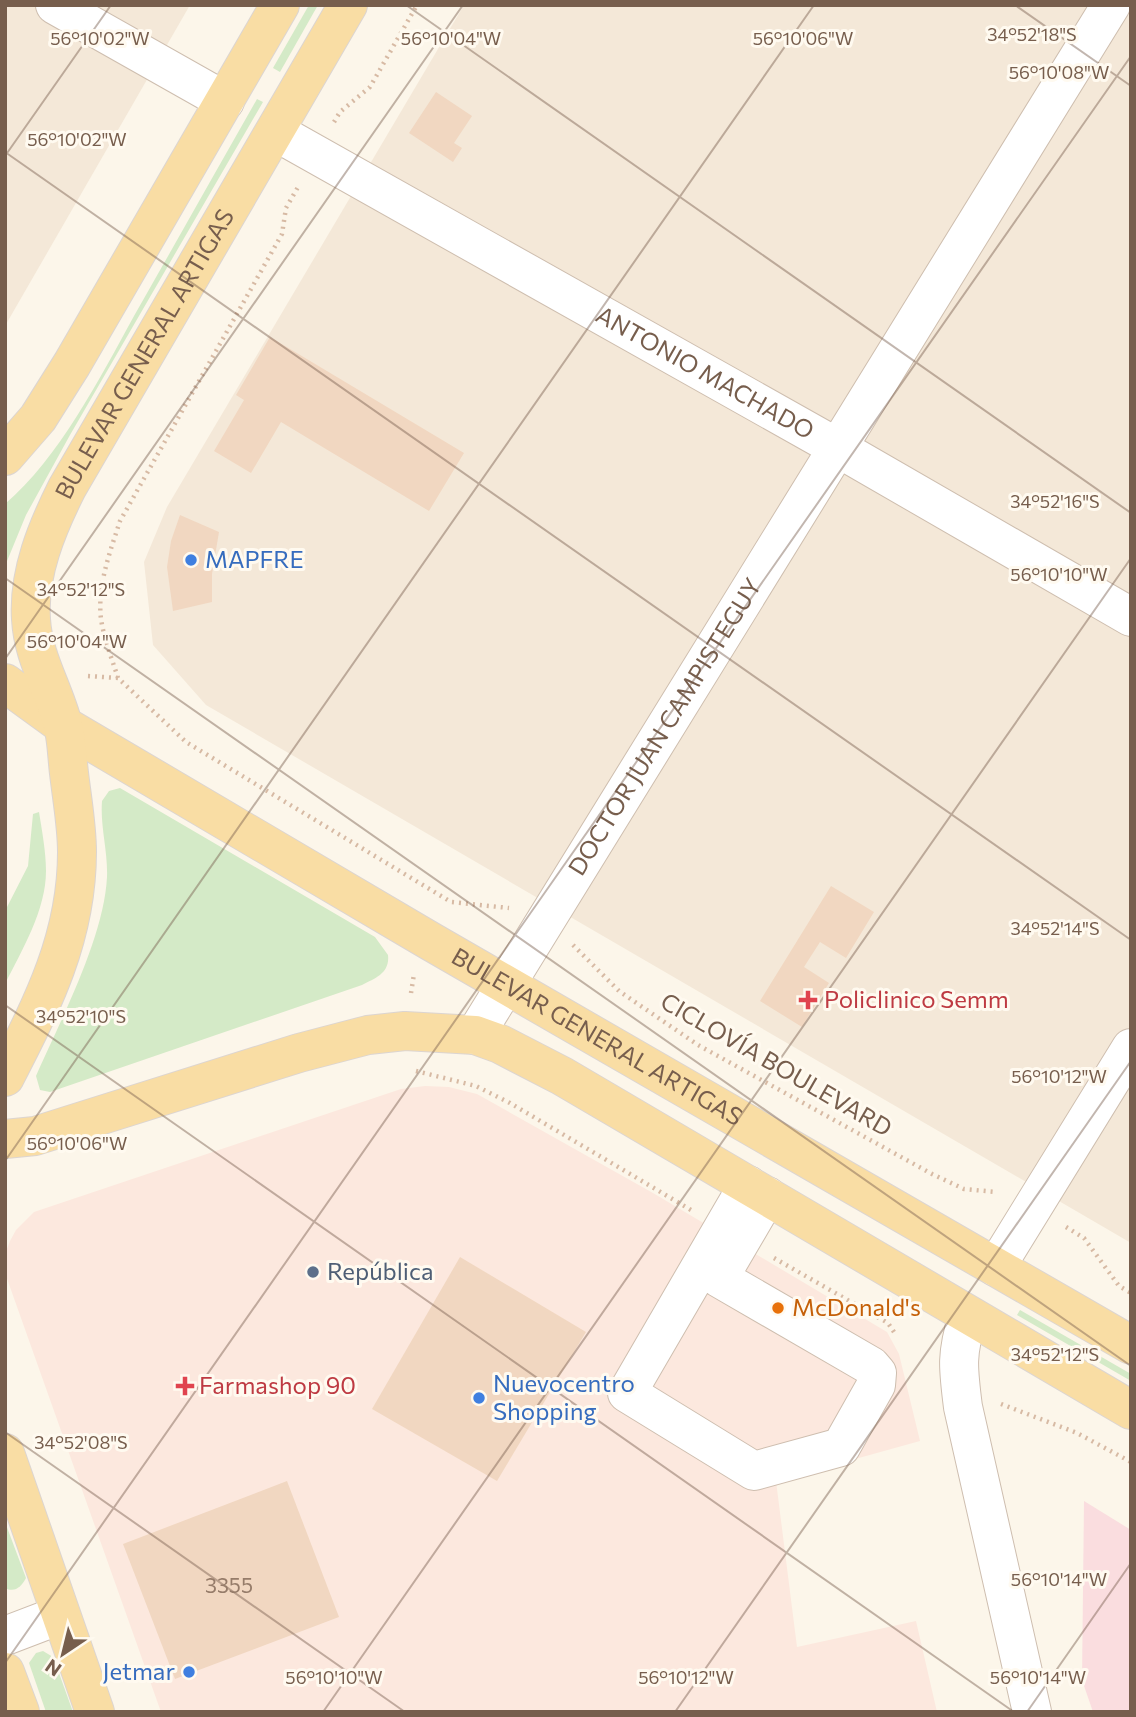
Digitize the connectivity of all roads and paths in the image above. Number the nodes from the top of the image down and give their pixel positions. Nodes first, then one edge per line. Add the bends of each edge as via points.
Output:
1 (55, 5) edge
2 (280, 5) edge
3 (348, 5) edge
4 (416, 5) edge
5 (1111, 5) edge
6 (225, 101) junction
7 (276, 132) junction
8 (316, 155) junction
9 (838, 448) junction
10 (5, 456) edge
11 (1131, 617) edge
12 (43, 673) junction
13 (118, 678) junction
14 (5, 683) edge
15 (63, 725) junction
16 (542, 923) junction
17 (506, 983) junction
18 (475, 1035) junction
19 (1131, 1048) edge
20 (5, 1077) edge
21 (5, 1139) edge
22 (757, 1191) junction
23 (1033, 1208) junction
24 (996, 1267) junction
25 (1131, 1293) edge
26 (968, 1315) junction
27 (1131, 1345) edge
28 (1131, 1410) edge
29 (5, 1453) edge
30 (60, 1615) junction
31 (5, 1636) edge
32 (5, 1672) edge
33 (20, 1712) edge
34 (95, 1712) edge
35 (1032, 1712) edge

1 - 6 street
2 - 6 main road
3 - 7 main road, BULEVAR GENERAL ARTIGAS
4 - 8 path via 370,87 340,112
5 - 9 street, DOCTOR JUAN CAMPISTEGUY
6 - 10 main road via 72,364 38,418
7 - 8 street, ANTONIO MACHADO
7 - 12 main road, BULEVAR GENERAL ARTIGAS via 49,523 39,554 30,617
8 - 9 street, ANTONIO MACHADO
8 - 13 path via 286,208 282,234 120,522 102,584 101,618
9 - 11 street, ANTONIO MACHADO
9 - 16 street, DOCTOR JUAN CAMPISTEGUY
12 - 13 path
12 - 15 main road, BULEVAR GENERAL ARTIGAS
13 - 16 path, CICLOVÍA BOULEVARD via 186,742 451,902 522,910
14 - 15 main road, BULEVAR GENERAL ARTIGAS
15 - 17 main road, BULEVAR GENERAL ARTIGAS
15 - 20 main road via 76,824 73,905 66,939 34,1021
16 - 17 street, DOCTOR JUAN CAMPISTEGUY
16 - 23 path, CICLOVÍA BOULEVARD via 562,935 619,991 698,1045 932,1174 964,1189 1000,1193
17 - 18 street, DOCTOR JUAN CAMPISTEGUY
17 - 24 main road, BULEVAR GENERAL ARTIGAS
18 - 21 main road via 405,1031 368,1035 35,1136
18 - 22 main road via 562,1076
19 - 23 street
22 - 22 street via 627,1393 754,1471 841,1447 876,1385 877,1373 719,1278
22 - 26 main road
23 - 24 street
23 - 25 path, CICLOVÍA BOULEVARD via 1084,1238 1119,1286
24 - 27 main road, BULEVAR GENERAL ARTIGAS
26 - 28 main road
26 - 35 street via 959,1342 963,1407
29 - 30 main road
30 - 31 street
30 - 34 main road
32 - 33 main road

